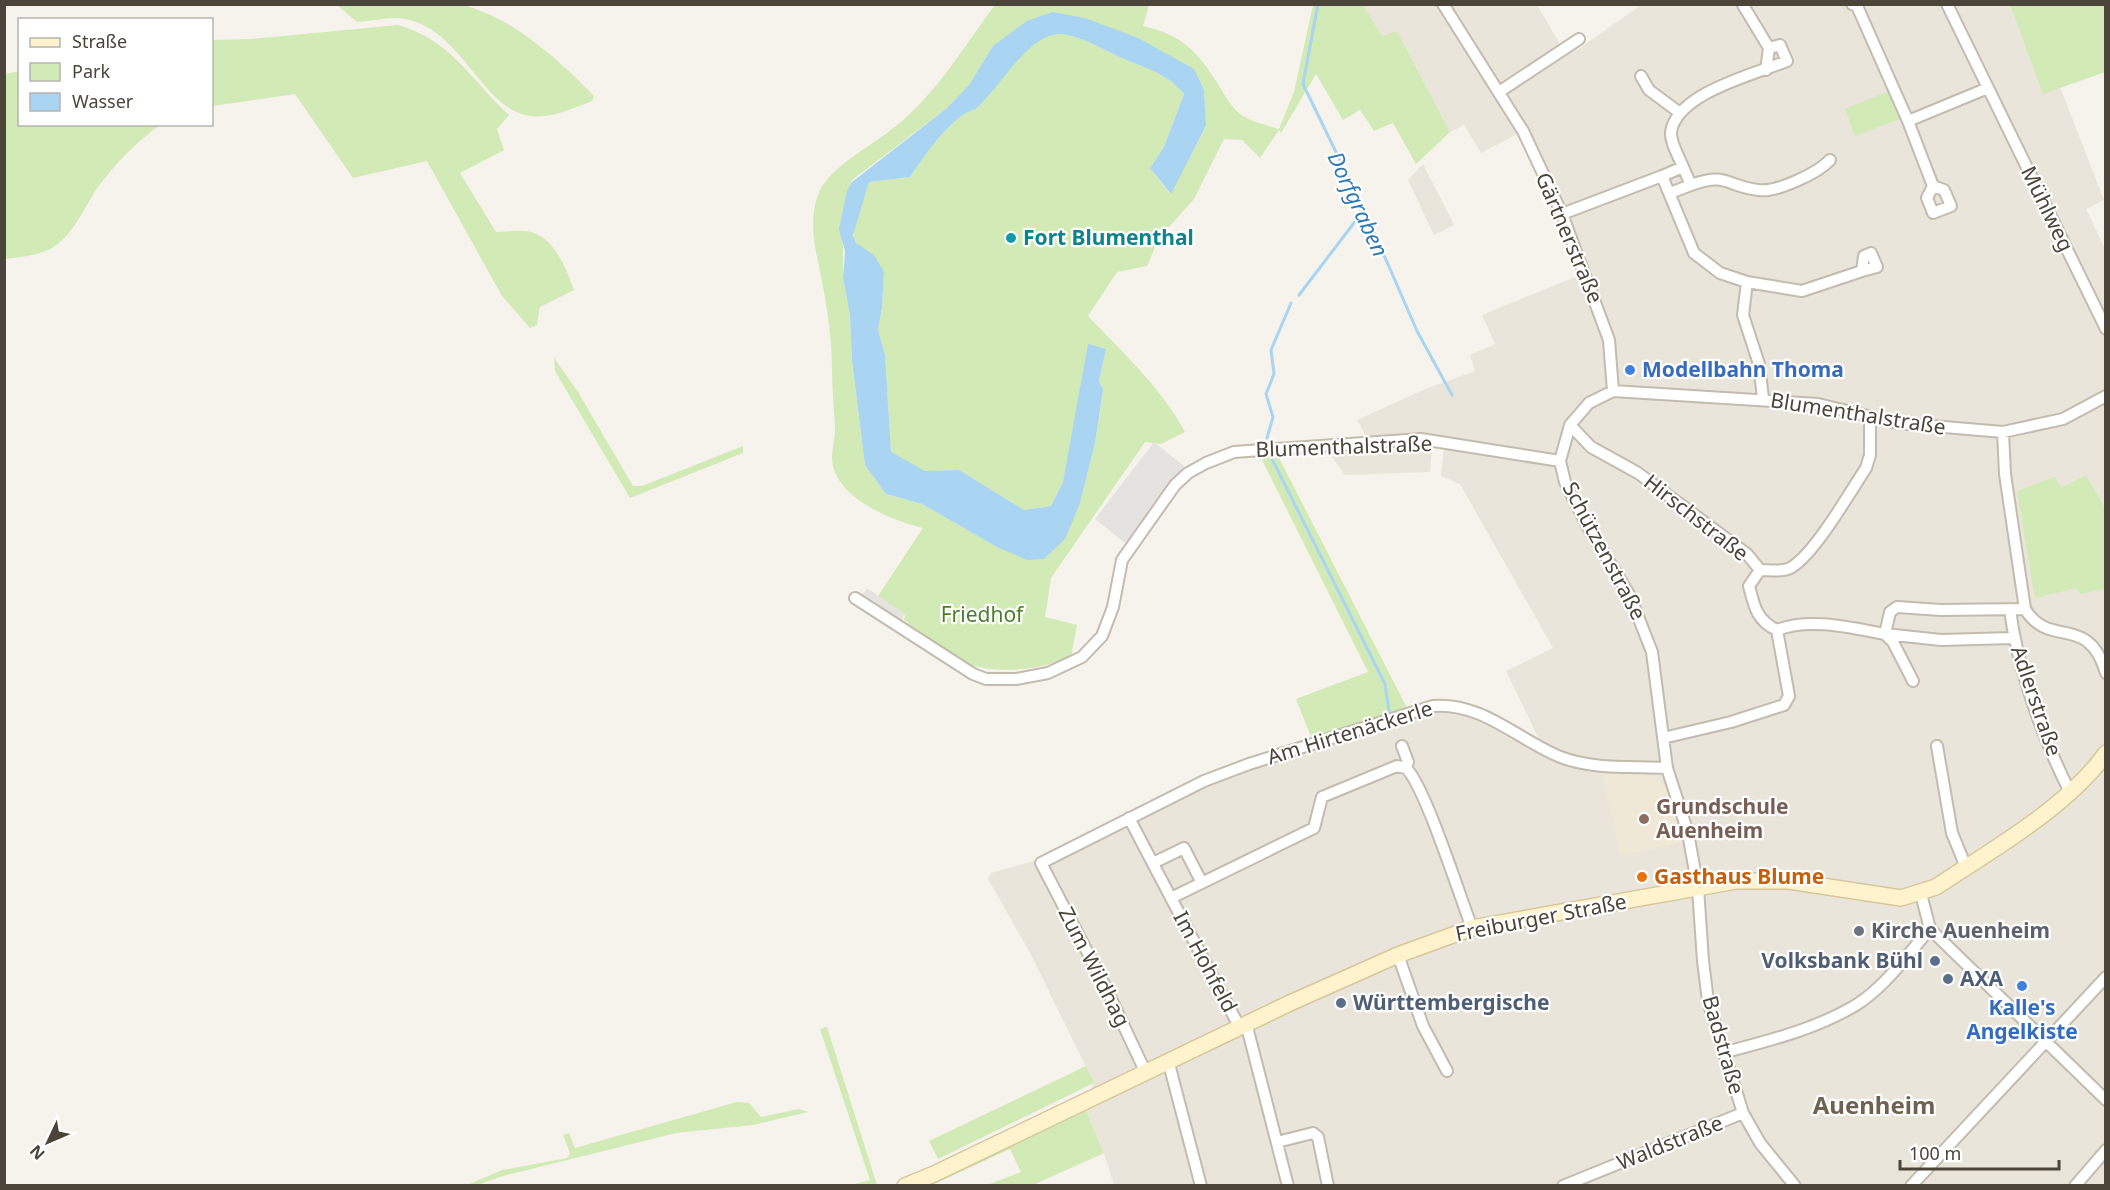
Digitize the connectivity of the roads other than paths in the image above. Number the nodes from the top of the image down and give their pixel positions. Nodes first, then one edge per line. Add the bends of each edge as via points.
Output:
1 (1443, 4) edge
2 (1852, 4) edge
3 (1947, 4) edge
4 (1743, 5) edge
5 (1579, 39) dead end
6 (1769, 48) junction
7 (1766, 70) junction
8 (1641, 76) dead end
9 (1988, 88) junction
10 (1499, 92) junction
11 (1680, 112) junction
12 (1908, 121) junction
13 (1830, 160) dead end
14 (1683, 167) junction
15 (1662, 176) junction
16 (1691, 185) junction
17 (1933, 186) dead end
18 (1670, 193) junction
19 (1562, 214) junction
20 (1862, 271) dead end
21 (1746, 282) junction
22 (2106, 329) edge
23 (1613, 392) junction
24 (2106, 396) edge
25 (1763, 398) junction
26 (1870, 416) junction
27 (1570, 425) junction
28 (2003, 432) junction
29 (1560, 461) junction
30 (1760, 570) junction
31 (855, 598) dead end
32 (2010, 609) junction
33 (2025, 609) junction
34 (1777, 630) junction
35 (1885, 634) junction
36 (2013, 638) junction
37 (2106, 673) edge
38 (1913, 681) dead end
39 (1663, 738) junction
40 (1402, 746) dead end
41 (1937, 746) dead end
42 (2106, 753) edge
43 (1406, 768) junction
44 (1667, 768) junction
45 (2070, 792) junction
46 (1129, 818) junction
47 (1041, 863) joint
48 (1153, 863) junction
49 (1966, 867) junction
50 (1202, 883) junction
51 (1698, 888) junction
52 (1921, 894) junction
53 (1171, 898) junction
54 (1472, 928) junction
55 (1930, 929) junction
56 (1398, 955) junction
57 (2106, 977) edge
58 (1242, 1025) junction
59 (2044, 1042) junction
60 (1726, 1052) junction
61 (1168, 1060) junction
62 (1145, 1071) junction
63 (1448, 1071) dead end
64 (2106, 1100) edge
65 (1743, 1113) junction
66 (1277, 1142) junction
67 (2106, 1150) edge
68 (905, 1185) edge
69 (1201, 1185) edge
70 (1288, 1185) edge
71 (1328, 1185) edge
72 (1563, 1185) edge
73 (1795, 1185) edge
74 (1911, 1185) edge
75 (2075, 1185) edge

1 - 10 street, Gärtnerstraße
2 - 12 street via 1857,6
3 - 9 street, Mühlweg
4 - 6 street
5 - 10 street
6 - 7 street
6 - 7 street via 1780,45 1787,62
7 - 11 street via 1705,94
8 - 11 street via 1649,90
9 - 12 street
9 - 22 street, Mühlweg
10 - 19 street, Gärtnerstraße via 1523,131
11 - 14 street via 1671,137
12 - 17 street
13 - 16 street via 1820,171 1769,190 1712,177
14 - 15 street
14 - 16 street
15 - 18 street
15 - 19 street
16 - 18 street
18 - 21 street via 1694,253 1720,273
19 - 23 street, Gärtnerstraße via 1608,340
20 - 21 street via 1802,291
21 - 25 street via 1743,315 1759,364
23 - 25 street, Blumenthalstraße
23 - 27 street, Blumenthalstraße via 1589,403
24 - 28 street, Blumenthalstraße via 2064,419
25 - 26 street, Blumenthalstraße via 1818,404
26 - 28 street, Blumenthalstraße via 1897,423
26 - 30 street via 1866,468 1811,548 1787,569
27 - 29 street, Blumenthalstraße
27 - 30 street, Hirschstraße via 1591,447 1638,473 1747,554
28 - 33 street via 2005,474
29 - 31 street, Blumenthalstraße via 1421,439 1234,452 1206,463 1175,485 1122,560 1113,607 1102,636 1072,663 1035,677 1002,680 973,674
29 - 39 street, Schützenstraße via 1565,482 1583,518 1639,613 1652,652
30 - 34 street, Hirschstraße via 1749,586 1762,621
32 - 33 street
32 - 35 street via 1897,606 1890,612
32 - 36 street, Adlerstraße
33 - 37 street via 2041,626 2090,642 2097,649
34 - 35 street via 1809,624
34 - 39 street via 1789,696 1784,705
35 - 36 street via 1941,640
35 - 38 street
36 - 45 street, Adlerstraße
39 - 44 street, Schützenstraße
40 - 43 street via 1408,762
41 - 49 street via 1950,824
42 - 45 street, Freiburger Straße
43 - 50 street, Im Hohfeld via 1397,766 1322,797 1314,828
43 - 54 street via 1426,806
44 - 46 street, Am Hirtenäckerle via 1587,765 1558,756 1492,719 1449,704 1433,705 1249,764
44 - 51 street, Schützenstraße via 1688,833
45 - 49 street, Freiburger Straße
46 - 47 street, Am Hirtenäckerle
46 - 48 street, Im Hohfeld
47 - 62 street, Zum Wildhag
48 - 50 street, Im Hohfeld via 1184,848
48 - 53 street, Im Hohfeld
49 - 52 street, Freiburger Straße
50 - 53 street, Im Hohfeld
51 - 52 street, Freiburger Straße via 1769,879 1882,897
51 - 54 street, Freiburger Straße
51 - 60 street, Badstraße via 1708,1001
52 - 55 street
53 - 58 street, Im Hohfeld
54 - 56 street, Freiburger Straße
55 - 59 street
55 - 60 street via 1856,1005 1795,1033
56 - 58 street, Freiburger Straße
56 - 63 street via 1423,1026
57 - 59 street
58 - 61 street, Freiburger Straße
58 - 66 street, Im Hohfeld
59 - 64 street
59 - 74 street
60 - 65 street, Badstraße
61 - 62 street, Freiburger Straße
61 - 69 street
62 - 68 street, Freiburger Straße
65 - 72 street, Waldstraße
65 - 73 street, Badstraße via 1760,1143
66 - 70 street, Im Hohfeld
66 - 71 street via 1313,1133 1318,1137
67 - 75 street

